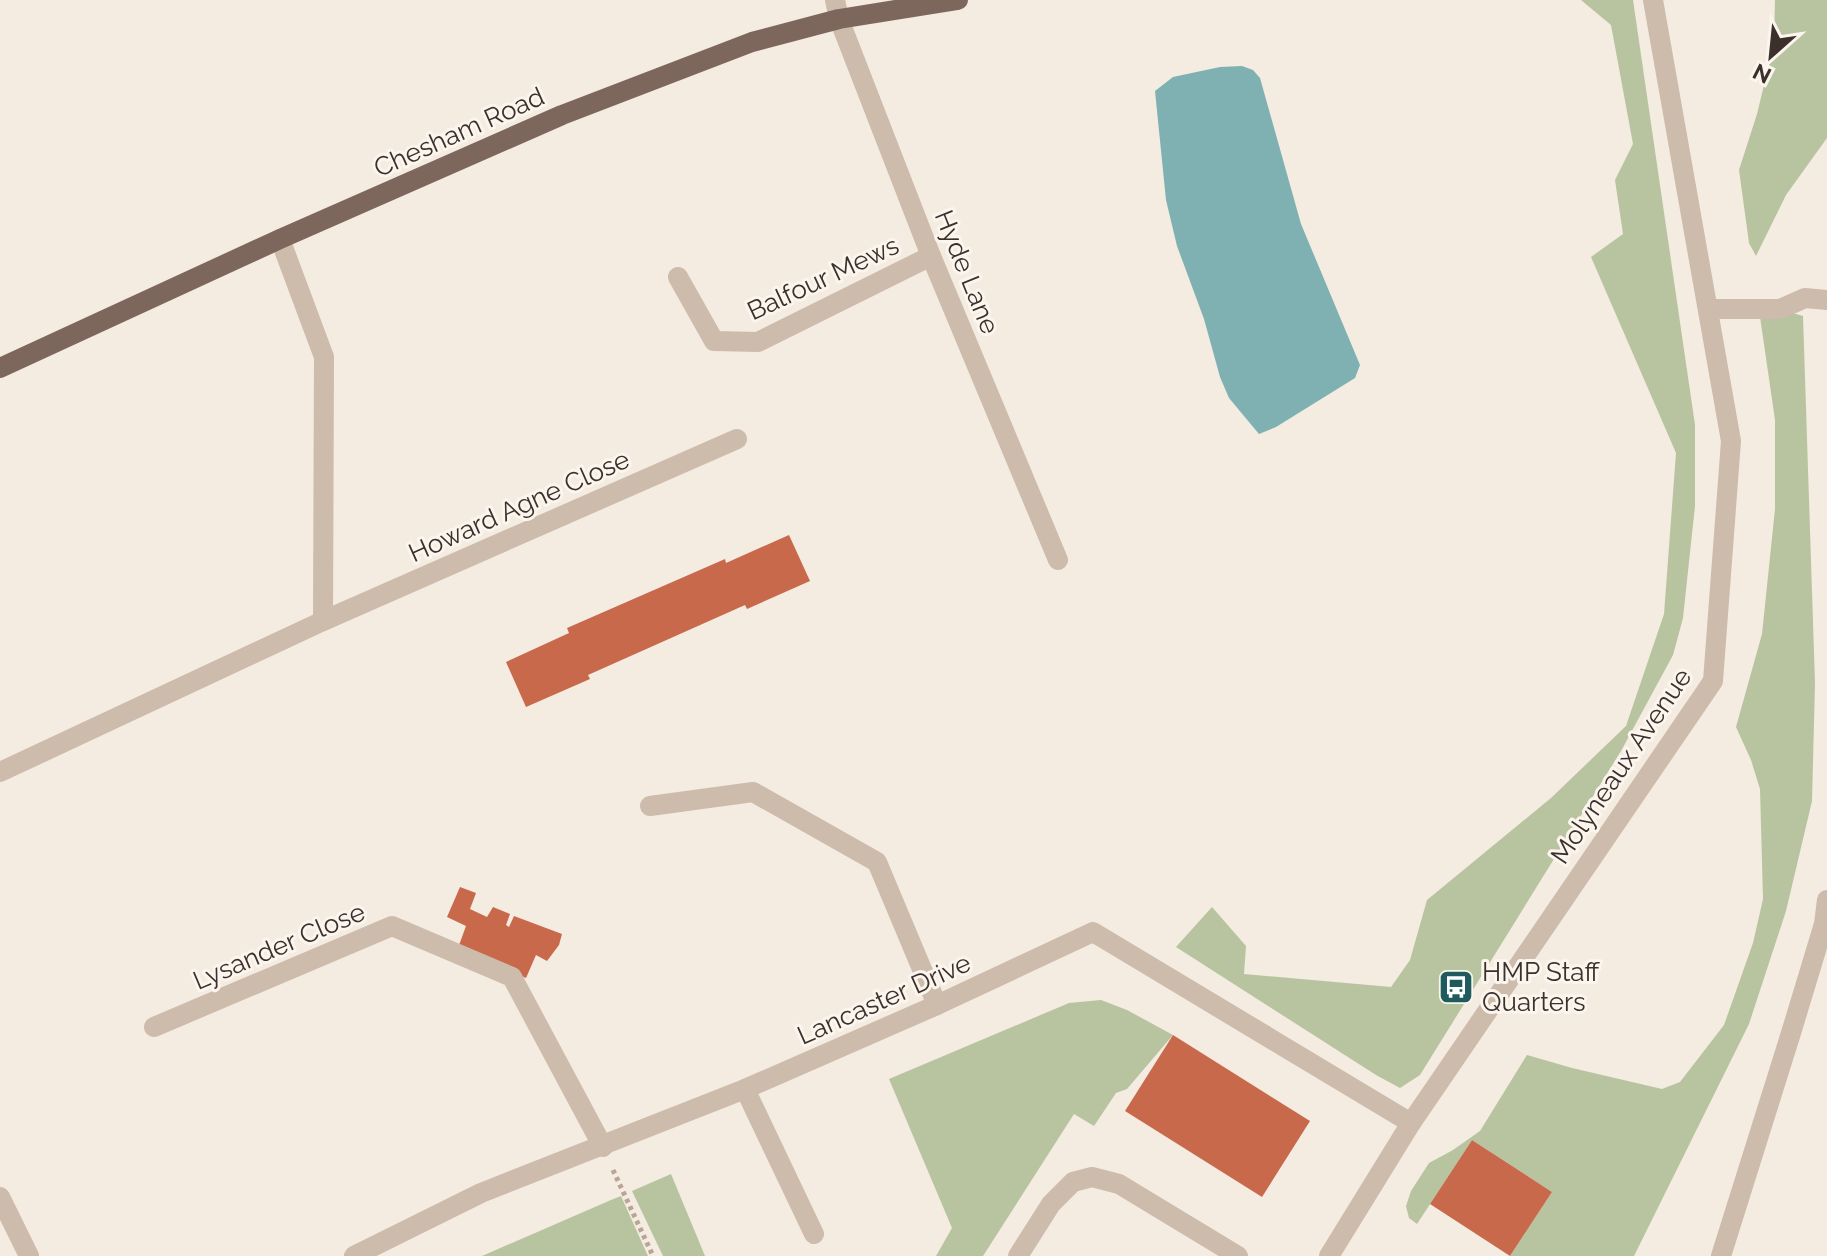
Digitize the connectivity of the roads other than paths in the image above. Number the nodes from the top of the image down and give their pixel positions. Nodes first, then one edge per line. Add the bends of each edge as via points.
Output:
1 (958, 0) edge
2 (1653, 0) edge
3 (837, 9) edge
4 (280, 239) junction
5 (931, 256) junction
6 (678, 277) dead end
7 (1826, 296) edge
8 (1708, 309) junction
9 (0, 368) edge
10 (737, 439) dead end
11 (1058, 560) dead end
12 (323, 621) junction
13 (0, 772) edge
14 (650, 806) dead end
15 (1827, 900) edge
16 (937, 1005) junction
17 (154, 1027) dead end
18 (745, 1089) junction
19 (1411, 1123) junction
20 (603, 1147) junction
21 (0, 1197) edge
22 (814, 1234) dead end
23 (29, 1256) edge
24 (354, 1256) edge
25 (1018, 1256) edge
26 (1238, 1256) edge
27 (1329, 1256) edge
28 (1721, 1256) edge

1 - 3 main road, Chesham Road
2 - 8 street, Molyneaux Avenue
3 - 4 main road, Chesham Road via 562,115
3 - 5 street, Hyde Lane
4 - 9 main road, Chesham Road
4 - 12 street via 324,357
5 - 6 street, Balfour Mews via 758,342 714,341
5 - 11 street, Hyde Lane
7 - 8 street via 1780,309
8 - 19 street, Molyneaux Avenue via 1731,441 1713,681
10 - 12 street, Howard Agne Close
12 - 13 street, Howard Agne Close
14 - 16 street via 753,792 877,862
15 - 28 street
16 - 18 street, Lancaster Drive
16 - 19 street, Lancaster Drive via 1093,932
17 - 20 street, Lysander Close via 392,926 512,977
18 - 20 street, Lancaster Drive
18 - 22 street
19 - 27 street, Molyneaux Avenue
20 - 24 street, Lancaster Drive via 481,1193
21 - 23 street
25 - 26 street via 1051,1204 1073,1182 1092,1177 1119,1184

